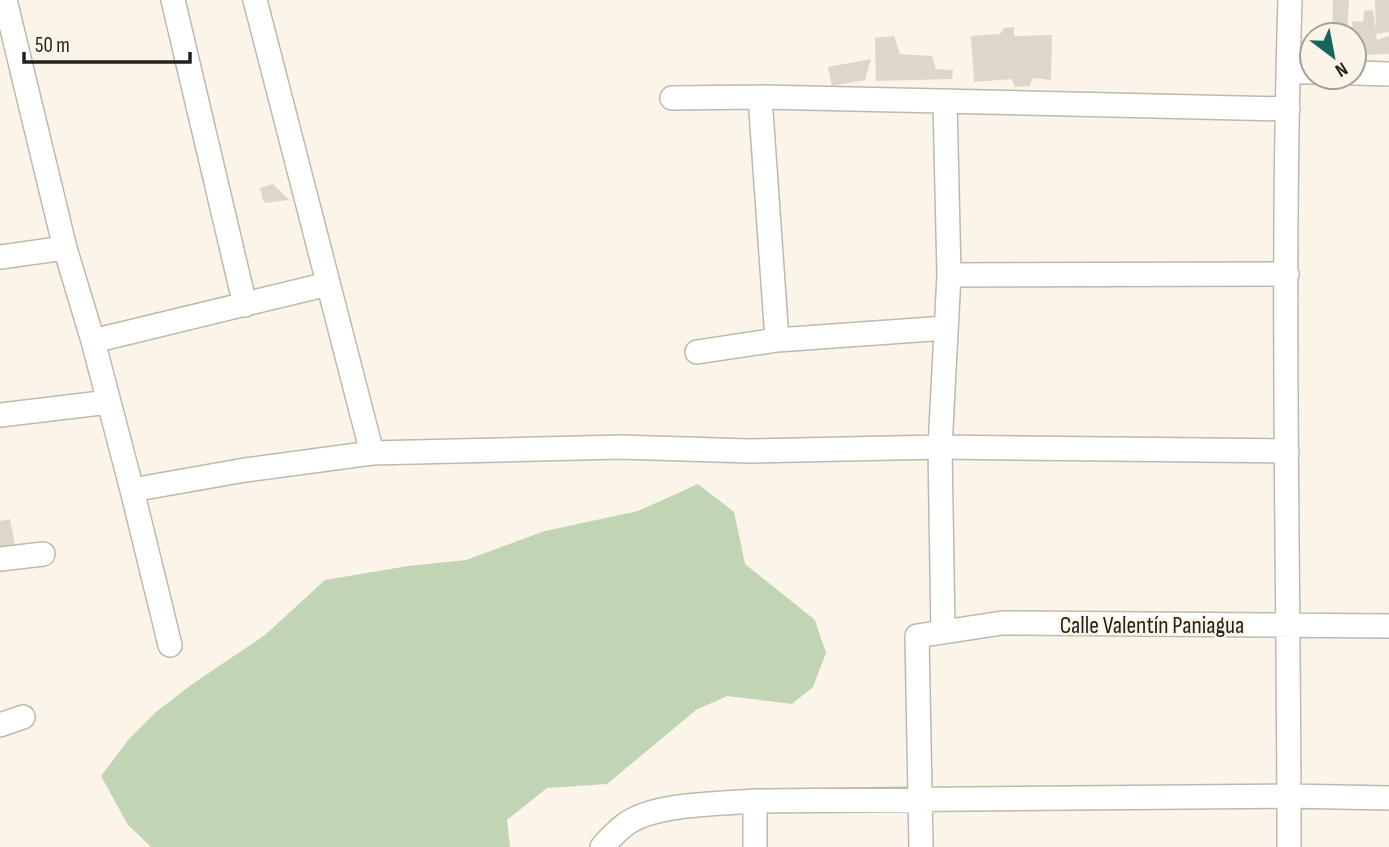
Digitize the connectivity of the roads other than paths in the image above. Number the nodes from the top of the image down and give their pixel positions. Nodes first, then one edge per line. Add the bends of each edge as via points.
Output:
1 (5, 0) edge
2 (173, 0) edge
3 (255, 0) edge
4 (1290, 0) edge
5 (6, 26) edge
6 (1288, 72) junction
7 (1298, 72) edge
8 (1368, 73) edge
9 (1389, 74) edge
10 (760, 97) junction
11 (672, 98) dead end
12 (945, 101) junction
13 (1288, 109) junction
14 (65, 248) junction
15 (0, 257) edge
16 (1287, 274) junction
17 (949, 275) junction
18 (328, 284) junction
19 (245, 305) junction
20 (946, 328) junction
21 (777, 340) junction
22 (93, 341) junction
23 (697, 352) dead end
24 (109, 402) junction
25 (0, 415) edge
26 (940, 447) junction
27 (1287, 451) junction
28 (372, 453) junction
29 (132, 490) junction
30 (43, 554) dead end
31 (0, 559) edge
32 (1287, 625) junction
33 (1389, 626) edge
34 (943, 632) junction
35 (170, 645) dead end
36 (23, 717) dead end
37 (0, 725) edge
38 (1289, 796) junction
39 (1389, 798) edge
40 (921, 799) junction
41 (755, 801) junction
42 (602, 847) edge
43 (755, 847) edge
44 (921, 847) edge
45 (1289, 847) edge

1 - 5 street
2 - 19 street
3 - 18 street
4 - 6 street
5 - 14 street
6 - 7 street
6 - 13 street
8 - 9 street
10 - 11 street
10 - 12 street
10 - 21 street
12 - 13 street
12 - 17 street
13 - 16 street
14 - 15 street
14 - 22 street
16 - 17 street
16 - 27 street
17 - 20 street
18 - 19 street
18 - 28 street
19 - 22 street
20 - 21 street
20 - 26 street
21 - 23 street
22 - 24 street
24 - 25 street
24 - 29 street
26 - 27 street
26 - 28 street
26 - 34 street
27 - 32 street
28 - 29 street
29 - 35 street
30 - 31 street
32 - 33 street, Calle Valentín Paniagua
32 - 34 street, Calle Valentín Paniagua via 1002,623
32 - 38 street
34 - 40 street, Calle Valentín Paniagua via 917,636
36 - 37 street
38 - 39 street
38 - 40 street
38 - 45 street
40 - 41 street
40 - 44 street
41 - 42 street via 685,806 647,815 628,823
41 - 43 street

